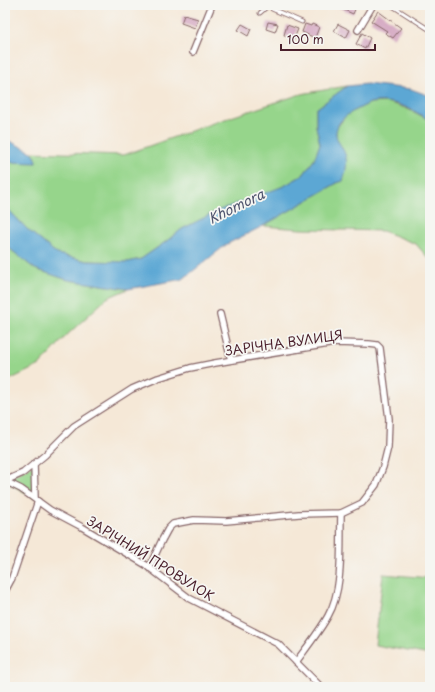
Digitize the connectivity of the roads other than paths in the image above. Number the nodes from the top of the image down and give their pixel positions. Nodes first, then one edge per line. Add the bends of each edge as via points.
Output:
1 (212, 5) edge
2 (270, 5) edge
3 (373, 5) edge
4 (391, 5) edge
5 (260, 13) dead end
6 (302, 22) dead end
7 (358, 30) dead end
8 (430, 30) edge
9 (194, 52) dead end
10 (220, 314) dead end
11 (231, 360) junction
12 (34, 464) junction
13 (5, 482) edge
14 (36, 500) junction
15 (341, 513) junction
16 (149, 568) junction
17 (5, 591) edge
18 (296, 662) junction
19 (321, 687) edge

1 - 9 street
2 - 5 lane
2 - 6 lane via 272,9
3 - 7 street
4 - 8 lane
10 - 11 street
11 - 12 street, ЗАРІЧНА ВУЛИЦЯ via 190,368 132,389 74,426
11 - 15 street, ЗАРІЧНА ВУЛИЦЯ via 334,343 369,344 380,348 388,419 388,447 376,485 362,502
12 - 13 street, ЗАРІЧНА ВУЛИЦЯ
12 - 14 street
13 - 14 street, ЗАРІЧНИЙ ПРОВУЛОК
14 - 16 street, ЗАРІЧНИЙ ПРОВУЛОК
14 - 17 street via 12,578
15 - 16 street, ЗАРІЧНА ВУЛИЦЯ via 299,514 253,520 194,520 173,524
15 - 18 street via 339,584 334,602 328,616
16 - 18 street, ЗАРІЧНИЙ ПРОВУЛОК via 190,598 278,644
18 - 19 street

